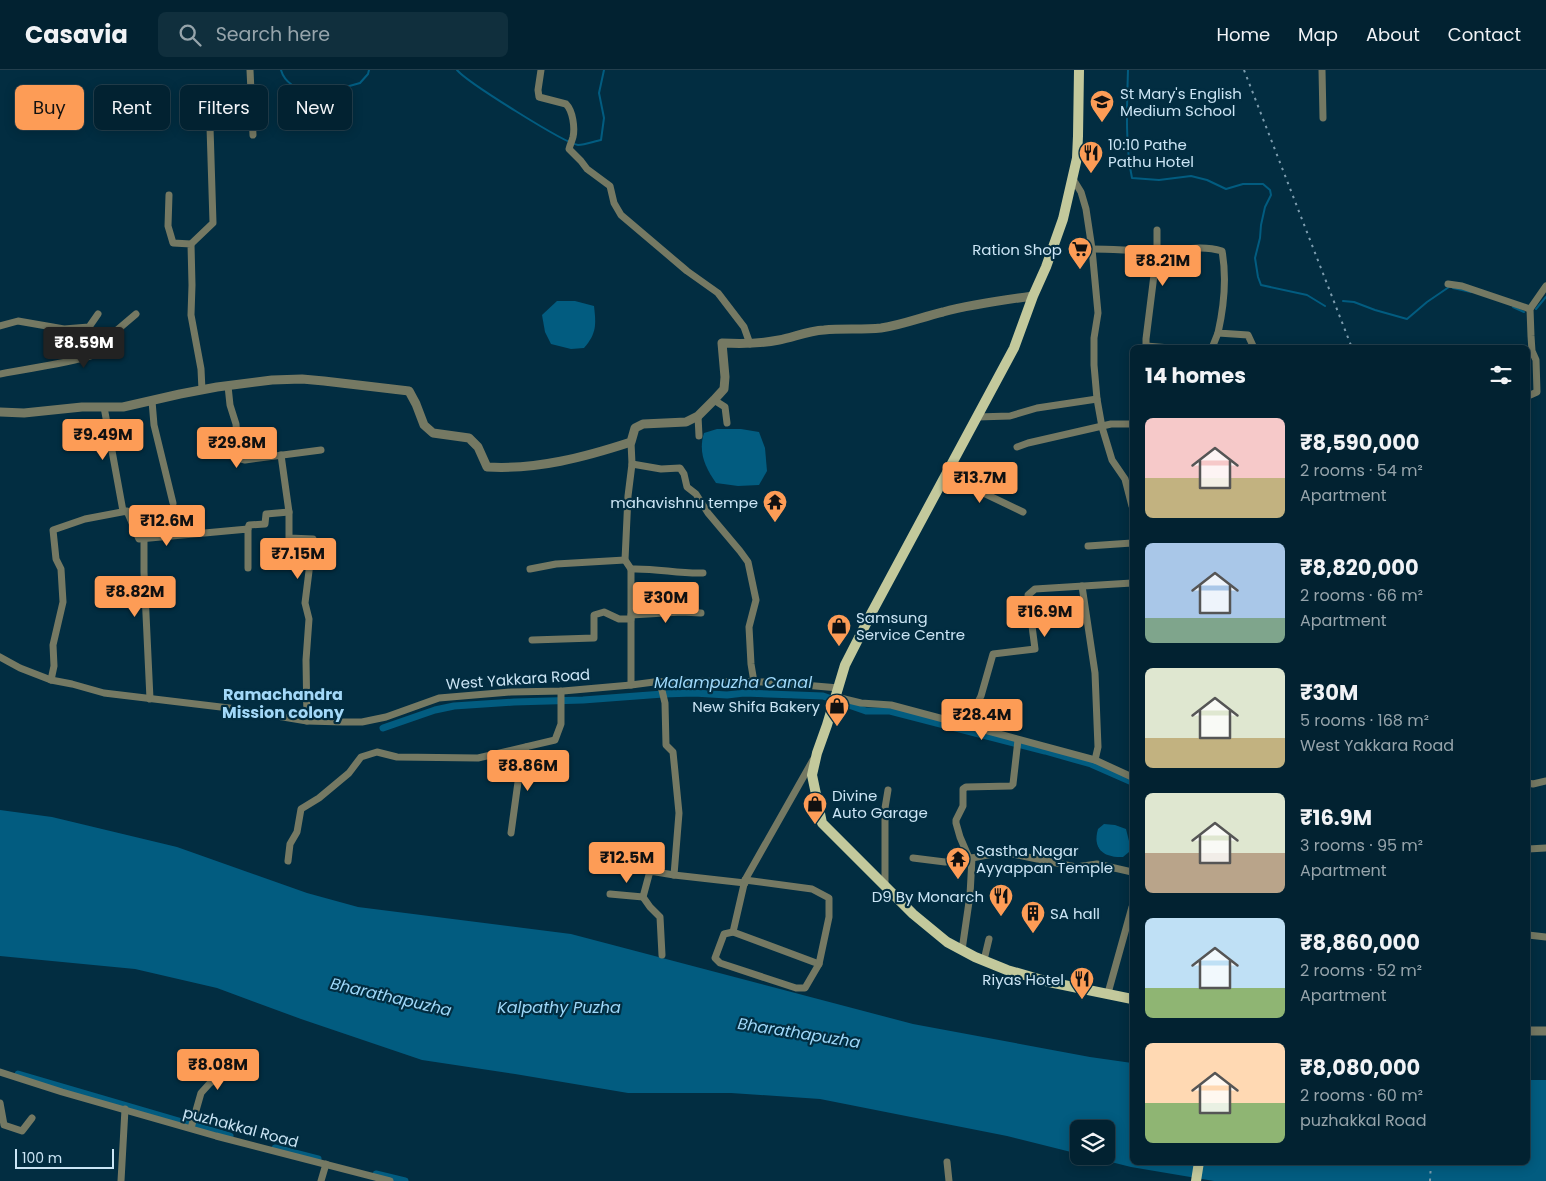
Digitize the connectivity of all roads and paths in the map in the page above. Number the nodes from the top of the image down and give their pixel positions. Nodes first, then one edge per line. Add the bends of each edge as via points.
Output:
1 (250, 70) edge
2 (541, 70) edge
3 (1074, 70) edge
4 (1079, 70) edge
5 (1322, 70) edge
6 (1323, 118) dead end
7 (210, 130) edge
8 (252, 135) dead end
9 (1073, 179) junction
10 (169, 195) dead end
11 (1157, 230) dead end
12 (191, 244) junction
13 (1092, 250) junction
14 (1157, 251) junction
15 (1448, 284) dead end
16 (1546, 286) edge
17 (1033, 296) junction
18 (1530, 309) junction
19 (98, 314) dead end
20 (136, 314) dead end
21 (0, 326) edge
22 (1218, 333) junction
23 (750, 344) junction
24 (1146, 345) edge
25 (1213, 345) edge
26 (1253, 345) edge
27 (0, 374) edge
28 (228, 386) junction
29 (202, 390) junction
30 (1530, 395) edge
31 (1097, 399) junction
32 (714, 400) junction
33 (152, 401) junction
34 (104, 407) junction
35 (0, 412) edge
36 (698, 416) junction
37 (977, 417) junction
38 (727, 423) dead end
39 (1130, 424) edge
40 (1102, 427) junction
41 (699, 436) dead end
42 (631, 442) junction
43 (1017, 447) dead end
44 (321, 450) dead end
45 (281, 455) junction
46 (632, 464) junction
47 (946, 475) junction
48 (1130, 498) edge
49 (173, 503) dead end
50 (123, 511) junction
51 (289, 512) junction
52 (1023, 512) dead end
53 (248, 529) junction
54 (144, 538) junction
55 (1130, 543) edge
56 (1088, 546) dead end
57 (625, 560) junction
58 (248, 568) dead end
59 (530, 569) dead end
60 (631, 569) junction
61 (703, 573) dead end
62 (1130, 583) edge
63 (1082, 586) junction
64 (701, 613) dead end
65 (631, 617) junction
66 (532, 640) dead end
67 (0, 657) edge
68 (51, 680) junction
69 (660, 682) junction
70 (754, 682) junction
71 (631, 686) junction
72 (836, 696) junction
73 (150, 698) junction
74 (561, 698) junction
75 (306, 720) junction
76 (966, 725) junction
77 (1018, 740) junction
78 (526, 747) junction
79 (816, 753) junction
80 (1095, 760) junction
81 (1130, 776) edge
82 (1546, 781) edge
83 (1530, 783) edge
84 (888, 790) dead end
85 (511, 833) dead end
86 (1546, 848) edge
87 (1530, 849) edge
88 (913, 858) dead end
89 (970, 858) junction
90 (288, 861) dead end
91 (1130, 872) edge
92 (674, 875) junction
93 (745, 882) junction
94 (885, 886) junction
95 (610, 894) dead end
96 (643, 896) junction
97 (1130, 914) edge
98 (733, 932) junction
99 (1530, 934) edge
100 (1546, 937) edge
101 (990, 939) dead end
102 (962, 950) junction
103 (662, 955) dead end
104 (984, 960) junction
105 (819, 964) junction
106 (1108, 993) junction
107 (1130, 998) edge
108 (1530, 1031) edge
109 (1546, 1031) edge
110 (226, 1058) dead end
111 (0, 1072) edge
112 (0, 1103) edge
113 (125, 1109) junction
114 (32, 1118) dead end
115 (191, 1128) junction
116 (947, 1162) dead end
117 (326, 1164) junction
118 (1199, 1165) edge
119 (121, 1181) edge
120 (321, 1181) edge
121 (390, 1181) edge
122 (948, 1181) edge
123 (1196, 1181) edge

1 - 8 street
2 - 23 street via 539,97 569,107 574,136 569,149 610,186 621,215 718,293 744,327
3 - 4 street
4 - 9 main road via 1077,158
5 - 6 street
7 - 12 street via 212,223
9 - 13 street via 1086,210
9 - 17 main road via 1063,219
10 - 12 street via 168,226 174,243
11 - 14 street
12 - 29 street via 190,316
13 - 14 street
13 - 31 street via 1098,313 1094,338
14 - 22 street via 1196,248 1222,251 1224,308
14 - 24 street
15 - 18 street
16 - 18 street
17 - 23 street via 969,306 880,328 824,330
17 - 37 main road via 1014,348
18 - 30 street via 1537,392
19 - 21 street via 89,328 64,328 18,320
20 - 27 street via 116,331 112,338 115,347 102,353 52,366
22 - 25 street
22 - 26 street via 1248,335
23 - 32 street via 722,343 724,389
28 - 29 street
28 - 42 street via 302,379 409,391 424,425 433,433 469,438 487,467 524,467 582,458
28 - 45 street via 241,458
29 - 33 street
31 - 37 street via 1061,403 1010,416
31 - 40 street
32 - 36 street
32 - 38 street via 725,407
33 - 34 street via 123,408
33 - 49 street via 154,425
34 - 35 street
34 - 50 street
36 - 41 street
36 - 42 street via 686,422 643,424 635,428
37 - 47 main road
39 - 40 street
40 - 43 street
40 - 48 street via 1112,460 1125,479
42 - 46 street
44 - 45 street
45 - 51 street
46 - 57 street
46 - 70 street via 661,469 680,468 687,487 696,494 748,562 756,600 750,628
47 - 52 street
47 - 72 main road via 845,665
50 - 54 street via 127,510 139,539
50 - 68 street via 53,530 63,602 53,645
51 - 53 street via 266,514 265,524 249,525
51 - 75 street via 289,538 313,539 305,603 309,620
53 - 54 street
53 - 58 street
54 - 73 street
55 - 56 street
57 - 59 street via 556,564
57 - 60 street
60 - 61 street
60 - 65 street
62 - 63 street
63 - 76 street via 1034,589 1028,595 1035,649 993,654 981,696
63 - 80 street via 1095,673 1098,747
64 - 65 street
65 - 66 street via 619,619 604,612 594,615 594,638
65 - 71 street
67 - 68 street, West Yakkara Road
68 - 73 street, West Yakkara Road via 104,693
69 - 70 street, West Yakkara Road
69 - 71 street, West Yakkara Road
69 - 92 street via 665,703 666,745 673,752 679,813
70 - 72 street, West Yakkara Road via 815,685
71 - 74 street, West Yakkara Road
72 - 76 street, West Yakkara Road via 861,703 890,705
72 - 79 main road
73 - 75 street, West Yakkara Road
74 - 75 street, West Yakkara Road via 511,692 439,698 362,722
74 - 78 street via 561,724 556,740
76 - 77 street, West Yakkara Road
77 - 80 street, West Yakkara Road
77 - 89 street via 1011,786 963,789 963,806 956,823
78 - 85 street
78 - 90 street via 478,758 397,757 377,752 362,758 349,773 301,810
79 - 93 street
79 - 94 main road via 812,775 822,823
80 - 81 street, West Yakkara Road
82 - 83 street
84 - 94 street
86 - 87 street
88 - 89 street via 945,862
89 - 91 street via 1003,852 1076,867 1096,864
89 - 102 street via 970,895
92 - 93 street
92 - 96 street via 650,871
93 - 98 street
93 - 105 street via 812,889 829,898 829,918
94 - 102 main road via 913,914
95 - 96 street
96 - 103 street via 660,917
97 - 106 street
98 - 105 street
98 - 105 street via 724,934 715,958 720,964 796,988 805,988
99 - 100 street
101 - 104 street
102 - 104 main road
104 - 106 main road via 1049,982
106 - 107 main road
108 - 109 street
110 - 115 street via 218,1078 201,1093
111 - 113 street, puzhakkal Road
112 - 114 street via 4,1125 22,1131
113 - 115 street, puzhakkal Road
113 - 119 street
115 - 117 street, puzhakkal Road
116 - 122 street
117 - 120 street
117 - 121 street, puzhakkal Road
118 - 123 main road

